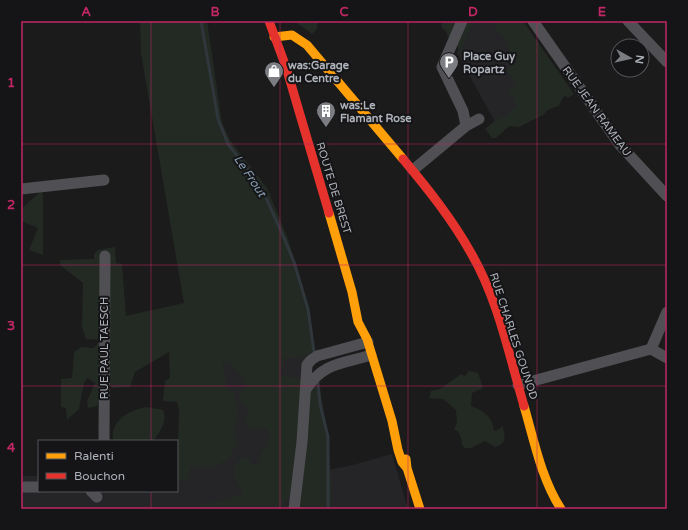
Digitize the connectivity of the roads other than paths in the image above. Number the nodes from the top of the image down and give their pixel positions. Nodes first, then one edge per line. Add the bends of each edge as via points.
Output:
1 (269, 21) edge
2 (276, 21) edge
3 (462, 21) edge
4 (533, 21) edge
5 (628, 21) edge
6 (277, 36) junction
7 (667, 62) edge
8 (479, 119) dead end
9 (466, 126) junction
10 (413, 170) junction
11 (104, 180) dead end
12 (21, 189) edge
13 (667, 196) edge
14 (105, 256) dead end
15 (667, 312) edge
16 (367, 341) junction
17 (651, 349) junction
18 (372, 355) junction
19 (667, 358) edge
20 (518, 385) junction
21 (306, 389) junction
22 (104, 440) edge
23 (21, 487) edge
24 (38, 487) edge
25 (294, 509) edge
26 (420, 509) edge
27 (561, 509) edge

1 - 6 street, ROUTE DE BREST
2 - 6 street, ROUTE DE BREST
3 - 9 street via 443,62 442,70 463,111
4 - 13 street, RUE JEAN RAMEAU via 620,145
5 - 7 street
6 - 10 street, RUE CHARLES GOUNOD via 288,34 307,45
6 - 16 street, ROUTE DE BREST via 284,51 286,67 352,292 358,322
8 - 9 street
9 - 10 street
10 - 20 street, RUE CHARLES GOUNOD via 448,215 479,268 492,300
11 - 12 street
14 - 22 street, RUE PAUL TAESCH
15 - 17 street
16 - 18 street, ROUTE DE BREST
16 - 21 street via 311,360 306,370
17 - 19 street
17 - 20 street
18 - 21 street via 326,368 316,375
18 - 26 street, ROUTE DE BREST via 401,459 407,468
20 - 27 street, RUE CHARLES GOUNOD via 546,482
21 - 25 street
23 - 24 street

